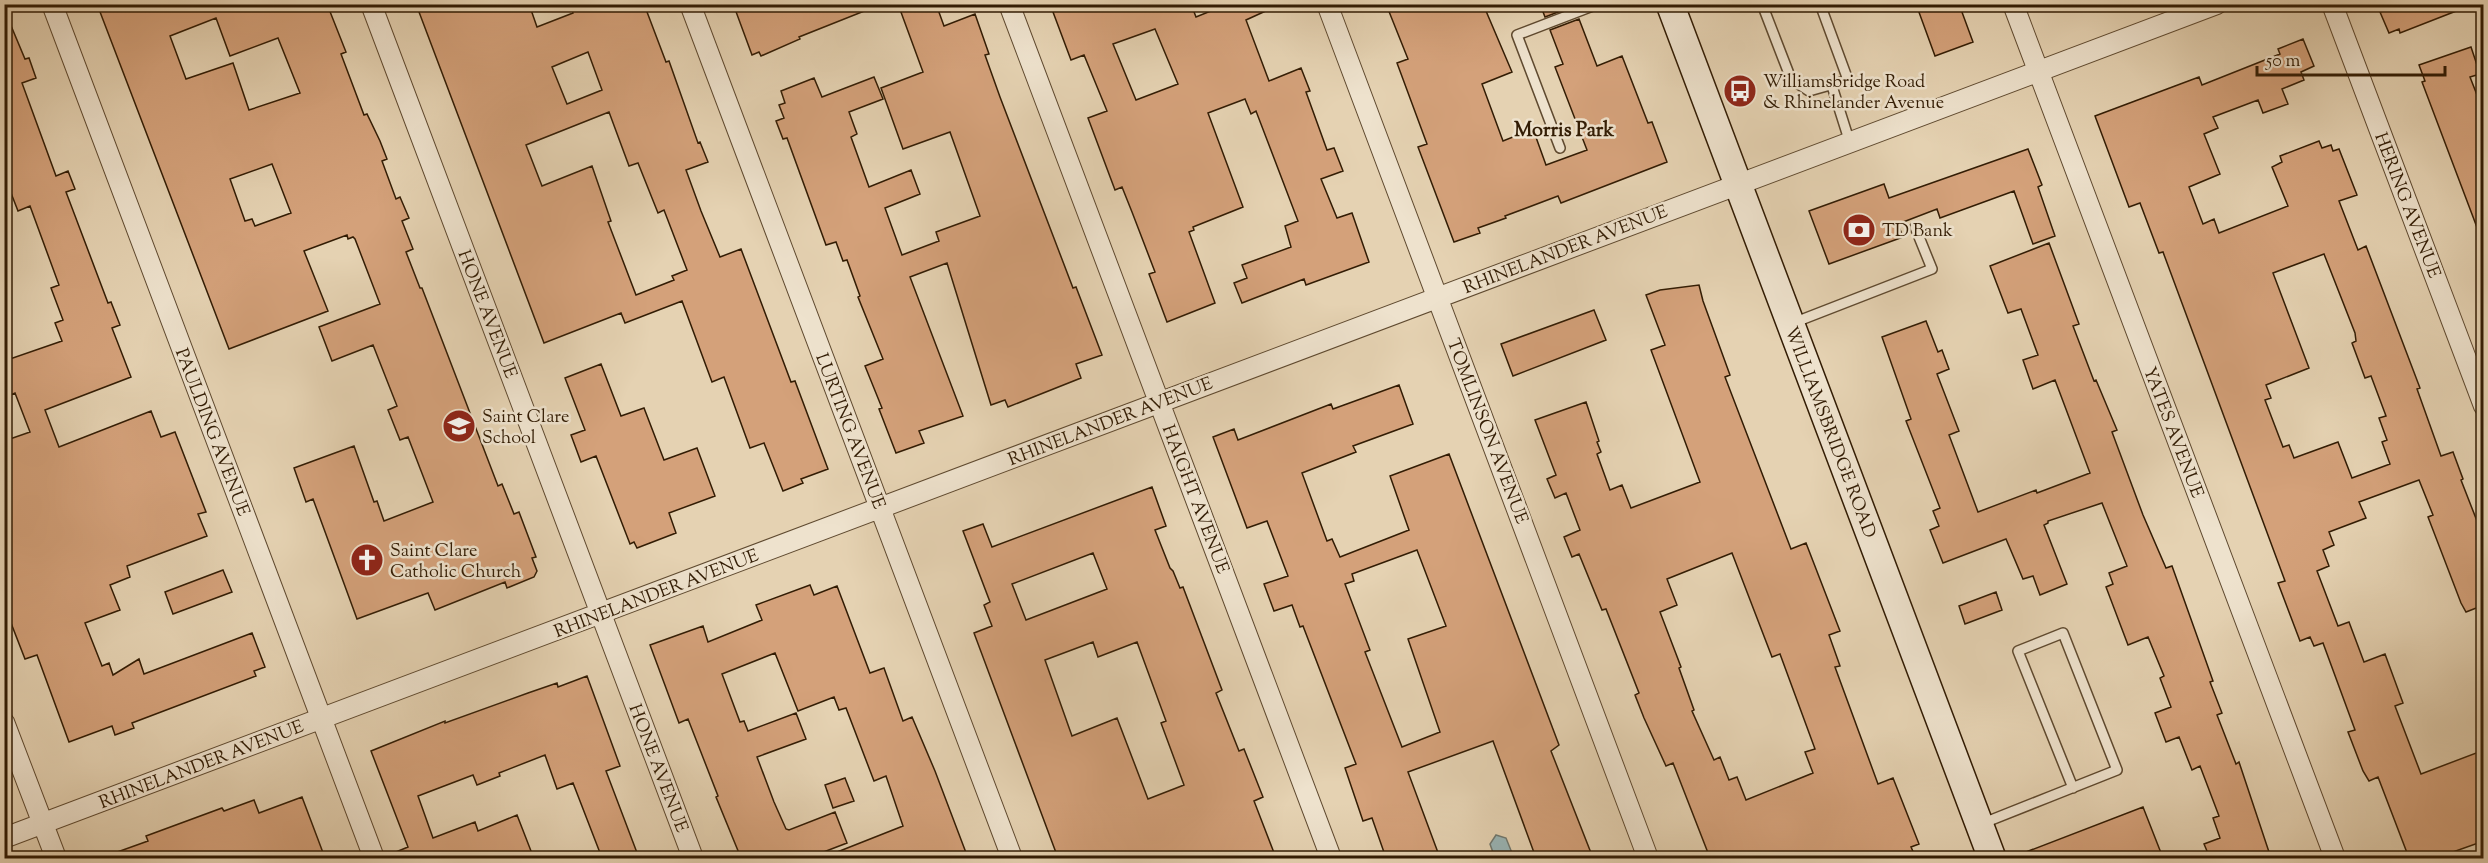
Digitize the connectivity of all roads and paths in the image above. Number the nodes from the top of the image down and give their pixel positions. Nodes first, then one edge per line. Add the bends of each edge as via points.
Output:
1 (52, 4) edge
2 (371, 4) edge
3 (690, 4) edge
4 (1009, 4) edge
5 (1327, 4) edge
6 (1598, 4) edge
7 (1670, 4) edge
8 (1762, 4) edge
9 (1820, 4) edge
10 (2013, 4) edge
11 (2217, 4) edge
12 (2332, 4) edge
13 (2039, 73) junction
14 (1832, 86) junction
15 (1850, 143) junction
16 (1560, 148) dead end
17 (1738, 184) junction
18 (1915, 227) dead end
19 (1438, 298) junction
20 (1791, 324) junction
21 (1159, 402) junction
22 (2484, 406) edge
23 (880, 508) junction
24 (601, 614) junction
25 (321, 718) junction
26 (4, 722) edge
27 (2073, 788) junction
28 (43, 824) junction
29 (1979, 825) junction
30 (4, 838) edge
31 (56, 858) edge
32 (375, 858) edge
33 (693, 858) edge
34 (1012, 858) edge
35 (1331, 858) edge
36 (1648, 858) edge
37 (1992, 858) edge
38 (2335, 858) edge

1 - 25 street, PAULDING AVENUE
2 - 24 street, HONE AVENUE
3 - 23 street, LURTING AVENUE
4 - 21 street, HAIGHT AVENUE
5 - 19 street, TOMLINSON AVENUE
6 - 16 lane via 1517,35
7 - 17 main road, WILLIAMSBRIDGE ROAD
8 - 14 lane via 1791,80 1809,91
9 - 14 lane via 1848,80
10 - 13 street, YATES AVENUE
11 - 13 street, RHINELANDER AVENUE
12 - 22 street, HERING AVENUE
13 - 15 street, RHINELANDER AVENUE
13 - 38 street, YATES AVENUE
14 - 15 lane
15 - 17 street, RHINELANDER AVENUE
17 - 19 street, RHINELANDER AVENUE
17 - 20 main road, WILLIAMSBRIDGE ROAD
18 - 20 lane via 1932,269
19 - 21 street, RHINELANDER AVENUE
19 - 36 street, TOMLINSON AVENUE
20 - 29 main road, WILLIAMSBRIDGE ROAD
21 - 23 street, RHINELANDER AVENUE
21 - 35 street, HAIGHT AVENUE
23 - 24 street, RHINELANDER AVENUE
23 - 34 street, LURTING AVENUE
24 - 25 street, RHINELANDER AVENUE
24 - 33 street, HONE AVENUE
25 - 28 street, RHINELANDER AVENUE
25 - 32 street, PAULDING AVENUE
26 - 28 street
27 - 27 lane via 2018,651 2063,633 2118,770
27 - 29 lane
28 - 30 street, RHINELANDER AVENUE
28 - 31 street
29 - 37 main road, WILLIAMSBRIDGE ROAD

